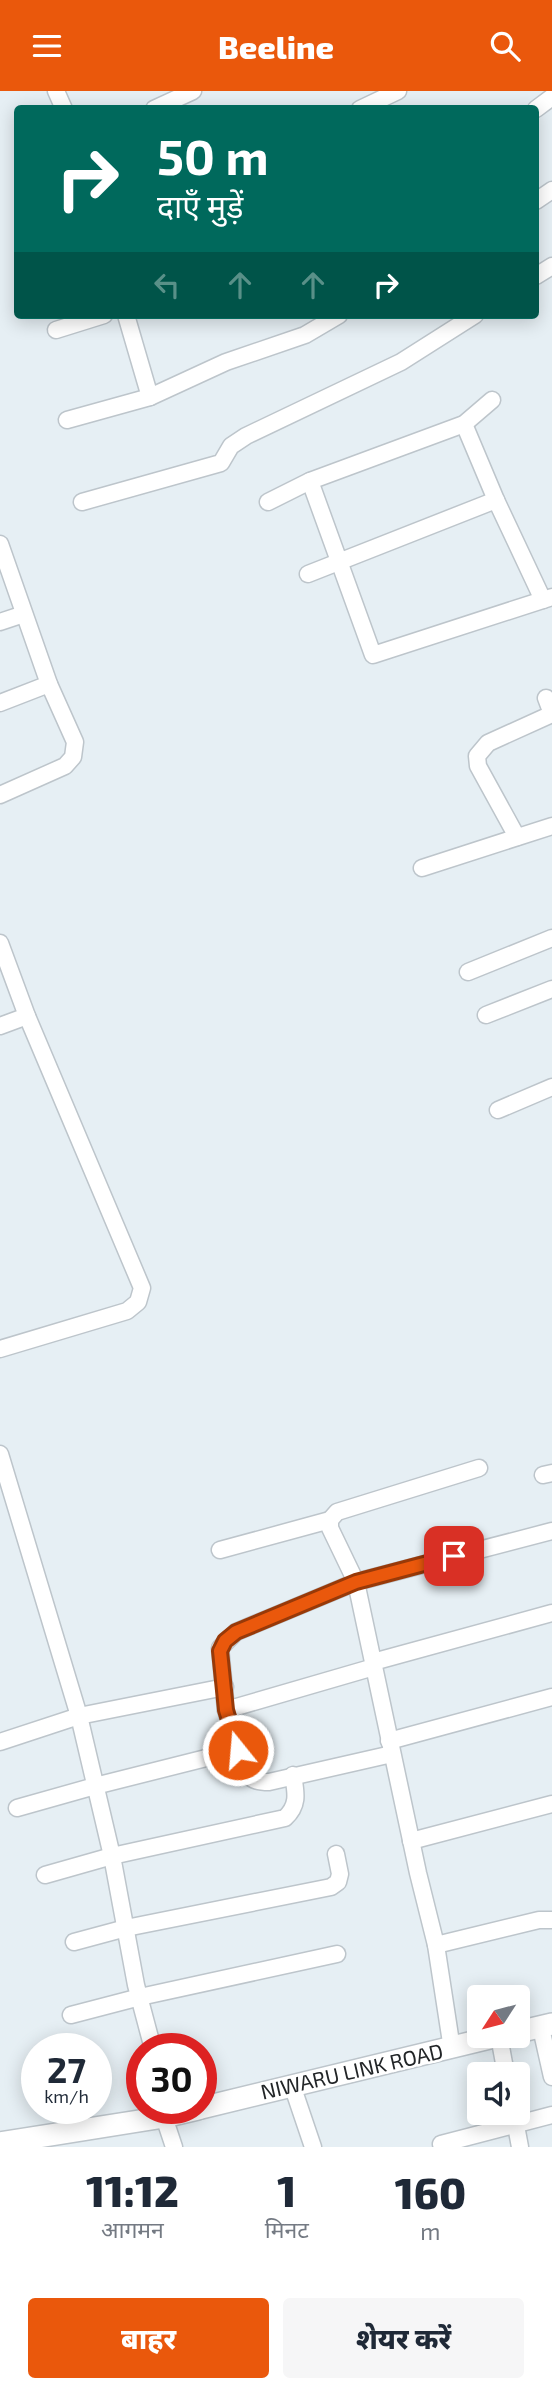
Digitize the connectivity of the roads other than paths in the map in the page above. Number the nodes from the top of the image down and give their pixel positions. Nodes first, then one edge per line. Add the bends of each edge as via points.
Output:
1 (193, 91) edge
2 (398, 91) edge
3 (163, 105) edge
4 (368, 105) edge
5 (91, 319) edge
6 (127, 319) edge
7 (332, 319) edge
8 (469, 319) edge
9 (56, 330) dead end
10 (150, 397) junction
11 (492, 400) dead end
12 (67, 420) dead end
13 (464, 424) junction
14 (310, 481) junction
15 (496, 500) junction
16 (82, 502) dead end
17 (268, 502) dead end
18 (0, 544) edge
19 (339, 561) junction
20 (308, 574) dead end
21 (547, 599) edge
22 (24, 614) junction
23 (0, 622) edge
24 (49, 684) junction
25 (546, 698) dead end
26 (0, 703) edge
27 (0, 795) edge
28 (552, 826) edge
29 (517, 837) junction
30 (422, 868) dead end
31 (552, 938) edge
32 (0, 943) edge
33 (468, 972) dead end
34 (552, 989) edge
35 (486, 1015) dead end
36 (27, 1016) junction
37 (0, 1026) edge
38 (552, 1087) edge
39 (498, 1110) dead end
40 (0, 1349) edge
41 (0, 1454) edge
42 (479, 1468) dead end
43 (330, 1520) junction
44 (552, 1531) edge
45 (220, 1550) dead end
46 (356, 1582) junction
47 (552, 1613) edge
48 (374, 1664) junction
49 (225, 1687) junction
50 (552, 1697) edge
51 (226, 1710) junction
52 (79, 1716) junction
53 (0, 1742) edge
54 (391, 1747) junction
55 (238, 1750) junction
56 (293, 1775) junction
57 (95, 1786) junction
58 (552, 1804) edge
59 (17, 1808) dead end
60 (411, 1841) junction
61 (337, 1854) dead end
62 (112, 1856) junction
63 (45, 1875) dead end
64 (552, 1920) edge
65 (126, 1928) junction
66 (74, 1942) dead end
67 (436, 1944) junction
68 (337, 1954) dead end
69 (139, 1997) junction
70 (71, 2015) dead end
71 (546, 2026) edge
72 (149, 2033) edge
73 (467, 2045) edge
74 (452, 2049) junction
75 (552, 2077) edge
76 (292, 2085) junction
77 (217, 2104) edge
78 (552, 2115) edge
79 (530, 2117) edge
80 (126, 2121) edge
81 (169, 2124) edge
82 (494, 2125) edge
83 (515, 2125) edge
84 (0, 2143) edge
85 (441, 2144) dead end
86 (174, 2147) edge
87 (313, 2147) edge
88 (520, 2147) edge

1 - 3 street
2 - 4 street
5 - 9 street
6 - 10 street
7 - 10 street via 305,335 215,367
8 - 16 street via 401,362 246,436 231,446 221,463
10 - 12 street
11 - 13 street
13 - 14 street
13 - 15 street
14 - 17 street
14 - 19 street
15 - 19 street
15 - 21 street
18 - 22 street
19 - 20 street
19 - 21 street via 373,655
22 - 23 street
22 - 24 street
24 - 26 street
24 - 27 street via 75,742 73,757 65,767
25 - 29 street via 552,714 488,743 477,756 478,766
28 - 29 street
29 - 30 street
31 - 33 street
32 - 36 street
34 - 35 street
36 - 37 street
36 - 40 street via 142,1288 138,1302 127,1311
38 - 39 street
41 - 52 street
42 - 43 street via 346,1508
43 - 45 street
43 - 46 street
44 - 46 street
46 - 48 street
46 - 49 street via 236,1632 220,1651
47 - 48 street
48 - 51 street
48 - 54 street
49 - 51 street
49 - 52 street
50 - 54 street
51 - 55 street
52 - 53 street
52 - 57 street
54 - 56 street
54 - 60 street
55 - 56 street via 246,1774 258,1782
55 - 57 street
56 - 62 street via 297,1798 285,1818
57 - 59 street
57 - 62 street
58 - 60 street
60 - 67 street
61 - 65 street via 340,1874 331,1887
62 - 63 street
62 - 65 street
64 - 67 street
65 - 66 street
65 - 69 street
67 - 74 street
68 - 69 street
69 - 70 street
69 - 72 street
71 - 75 street
73 - 74 street, NIWARU LINK ROAD
74 - 76 street, NIWARU LINK ROAD
76 - 77 street, NIWARU LINK ROAD
76 - 87 street
78 - 79 street
80 - 84 street, NIWARU LINK ROAD
81 - 86 street
82 - 85 street
83 - 88 street

